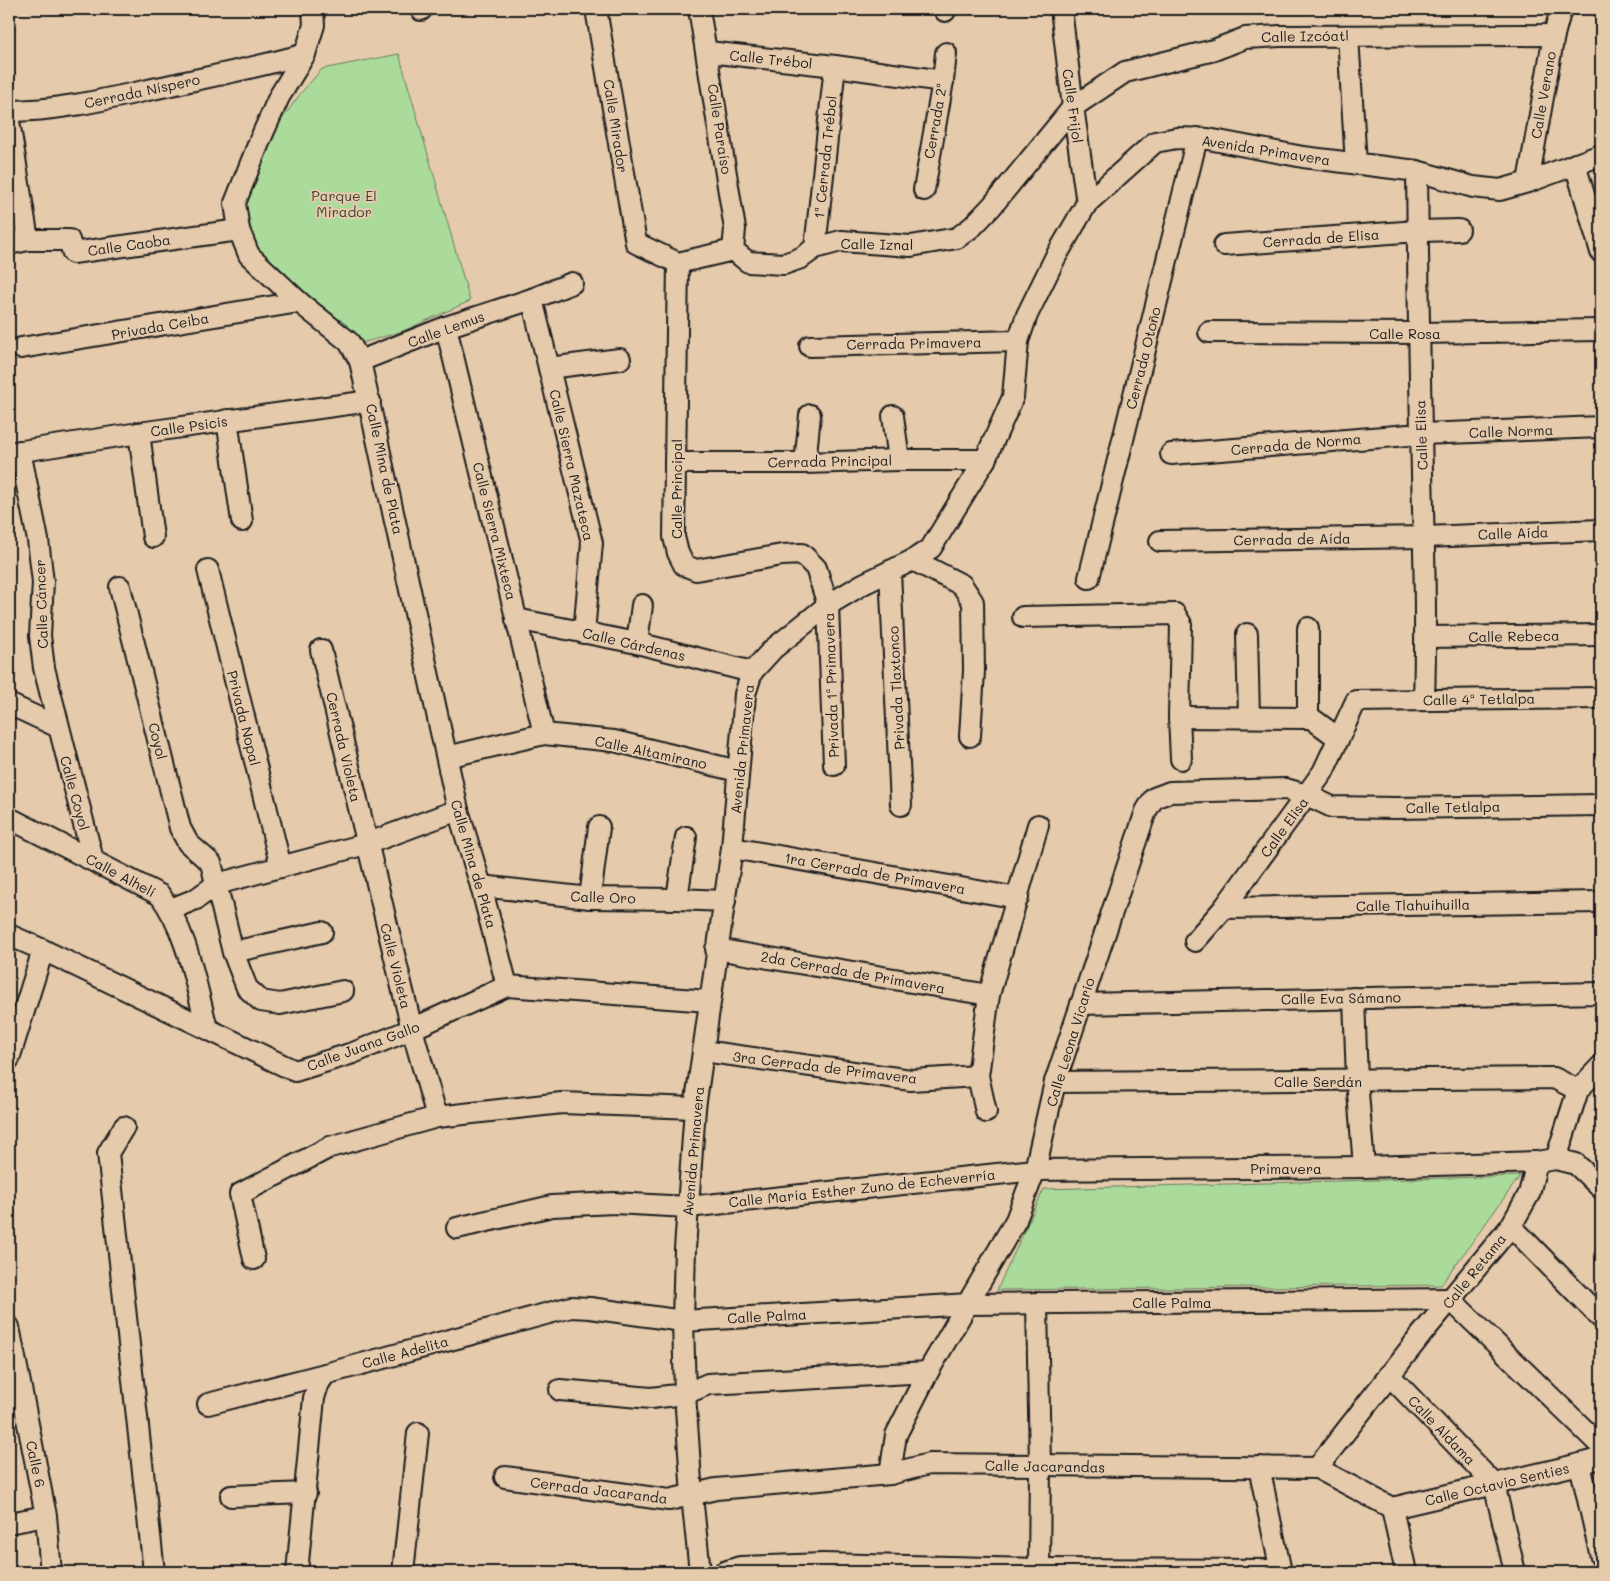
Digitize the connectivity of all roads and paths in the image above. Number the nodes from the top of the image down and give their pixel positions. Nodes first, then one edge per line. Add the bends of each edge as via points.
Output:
1 (313, 9) edge
2 (596, 9) edge
3 (699, 9) edge
4 (1061, 9) edge
5 (1561, 9) edge
6 (1554, 35) junction
7 (1348, 36) junction
8 (708, 52) junction
9 (946, 53) dead end
10 (305, 54) junction
11 (275, 62) junction
12 (835, 66) junction
13 (942, 81) junction
14 (279, 97) junction
15 (1073, 107) junction
16 (9, 111) edge
17 (9, 121) edge
18 (1197, 138) junction
19 (1601, 155) edge
20 (1356, 164) junction
21 (1575, 164) junction
22 (1417, 171) junction
23 (1528, 182) junction
24 (924, 190) dead end
25 (1087, 203) junction
26 (239, 230) junction
27 (1459, 230) dead end
28 (1418, 231) junction
29 (18, 242) edge
30 (1224, 245) dead end
31 (815, 248) junction
32 (733, 250) junction
33 (1601, 252) edge
34 (678, 263) junction
35 (572, 282) dead end
36 (532, 299) junction
37 (299, 302) junction
38 (446, 327) junction
39 (1601, 330) edge
40 (1209, 332) dead end
41 (1419, 333) junction
42 (1018, 341) junction
43 (810, 346) dead end
44 (21, 348) dead end
45 (620, 359) dead end
46 (360, 361) junction
47 (549, 368) junction
48 (370, 401) junction
49 (810, 415) dead end
50 (894, 416) dead end
51 (227, 420) junction
52 (1601, 427) edge
53 (139, 433) junction
54 (1421, 434) junction
55 (14, 452) edge
56 (1172, 454) dead end
57 (899, 460) junction
58 (984, 460) junction
59 (675, 463) junction
60 (804, 463) junction
61 (242, 520) dead end
62 (1601, 530) edge
63 (152, 537) dead end
64 (1425, 537) junction
65 (1160, 541) dead end
66 (913, 560) junction
67 (208, 570) dead end
68 (890, 571) junction
69 (1089, 578) dead end
70 (120, 587) dead end
71 (642, 605) dead end
72 (828, 605) junction
73 (1024, 618) dead end
74 (516, 619) junction
75 (1308, 628) dead end
76 (584, 633) junction
77 (1247, 634) dead end
78 (1601, 635) edge
79 (1426, 637) junction
80 (637, 643) junction
81 (321, 650) dead end
82 (752, 672) junction
83 (1601, 698) edge
84 (1424, 700) junction
85 (1356, 701) joint
86 (9, 704) edge
87 (1179, 717) junction
88 (1249, 717) junction
89 (1308, 718) junction
90 (58, 727) junction
91 (544, 734) junction
92 (970, 736) dead end
93 (1338, 738) junction
94 (447, 757) junction
95 (1181, 759) dead end
96 (834, 765) dead end
97 (738, 771) junction
98 (1306, 795) junction
99 (901, 804) dead end
100 (1601, 805) edge
101 (458, 810) junction
102 (9, 818) edge
103 (1038, 825) dead end
104 (599, 827) dead end
105 (686, 837) dead end
106 (366, 844) junction
107 (732, 848) junction
108 (93, 860) junction
109 (280, 867) junction
110 (217, 884) junction
111 (481, 886) junction
112 (590, 898) junction
113 (677, 898) junction
114 (1018, 898) junction
115 (725, 901) junction
116 (1601, 902) edge
117 (1224, 908) junction
118 (171, 909) junction
119 (322, 932) dead end
120 (9, 935) edge
121 (1195, 941) dead end
122 (716, 949) junction
123 (43, 950) junction
124 (234, 952) junction
125 (508, 986) junction
126 (342, 991) dead end
127 (1601, 993) edge
128 (989, 995) junction
129 (1354, 998) junction
130 (709, 1001) junction
131 (1081, 1004) junction
132 (207, 1028) junction
133 (412, 1029) junction
134 (703, 1051) junction
135 (9, 1059) edge
136 (1601, 1066) edge
137 (978, 1076) junction
138 (1356, 1080) junction
139 (1055, 1082) junction
140 (1578, 1090) junction
141 (695, 1108) junction
142 (986, 1112) dead end
143 (437, 1117) junction
144 (124, 1127) dead end
145 (1547, 1160) junction
146 (1364, 1167) junction
147 (1035, 1170) junction
148 (1601, 1188) edge
149 (688, 1207) junction
150 (1511, 1226) junction
151 (457, 1228) dead end
152 (254, 1258) dead end
153 (1450, 1299) junction
154 (1037, 1303) junction
155 (969, 1304) junction
156 (1601, 1318) edge
157 (683, 1320) junction
158 (9, 1328) edge
159 (928, 1372) junction
160 (325, 1374) junction
161 (1389, 1375) junction
162 (560, 1390) dead end
163 (685, 1394) junction
164 (9, 1398) edge
165 (208, 1404) dead end
166 (25, 1413) junction
167 (418, 1433) dead end
168 (1601, 1446) edge
169 (1601, 1458) edge
170 (1580, 1464) junction
171 (1040, 1466) junction
172 (1259, 1467) junction
173 (1317, 1468) junction
174 (890, 1474) junction
175 (505, 1477) dead end
176 (1494, 1484) junction
177 (306, 1493) junction
178 (231, 1496) dead end
179 (692, 1496) junction
180 (1392, 1508) junction
181 (46, 1516) junction
182 (9, 1523) edge
183 (1601, 1557) edge
184 (1039, 1571) edge
185 (1280, 1571) edge
186 (51, 1572) edge
187 (154, 1572) edge
188 (296, 1572) edge
189 (403, 1572) edge
190 (700, 1572) edge
191 (724, 1572) edge
192 (1406, 1572) edge
193 (1515, 1572) edge

1 - 10 street, Calle Mina de Plata via 314,25
2 - 34 street, Calle Mirador via 636,243
3 - 8 street, Calle Paraíso
4 - 15 street, Calle Frijol
5 - 6 street, Calle Verano
6 - 7 street, Calle Izcóatl
6 - 23 street, Calle Verano
7 - 15 street, Calle Izcóatl via 1245,38 1214,50 1125,72
7 - 20 street
8 - 12 street, Calle Trébol
8 - 32 street, Calle Paraíso via 735,229
9 - 13 street, Cerrada 2ª
10 - 11 street, Cerrada Níspero
10 - 14 street, Calle Mina de Plata
11 - 14 street
11 - 16 street, Cerrada Níspero via 106,100
12 - 13 street, Calle Trébol
12 - 31 street, 1ª Cerrada Trébol
13 - 24 street, Cerrada 2ª
14 - 26 street, Calle Mina de Plata via 236,203
15 - 25 street, Calle Frijol
15 - 31 street, Calle Iznal via 992,206 957,238 912,246 841,241
17 - 29 street
18 - 20 street, Avenida Primavera
18 - 25 street, Avenida Primavera via 1155,142
18 - 69 street, Cerrada Otoño
19 - 21 street, Avenida Primavera
20 - 22 street, Avenida Primavera
21 - 23 street, Avenida Primavera
21 - 33 street
22 - 23 street, Avenida Primavera via 1474,187 1500,190
22 - 28 street, Calle Elisa
25 - 42 street, Avenida Primavera via 1026,315
26 - 29 street, Calle Caoba via 73,253 69,240
26 - 37 street, Calle Mina de Plata via 249,255
27 - 28 street, Cerrada de Elisa
28 - 30 street, Cerrada de Elisa
28 - 41 street, Calle Elisa
31 - 32 street, Calle Iznal via 784,264 748,262
32 - 34 street
34 - 59 street, Calle Principal
35 - 36 street, Calle Lemus
36 - 38 street, Calle Lemus
36 - 47 street, Calle Sierra Mazateca
37 - 44 street, Privada Ceiba
37 - 46 street, Calle Mina de Plata via 349,342
38 - 46 street, Calle Lemus
38 - 74 street, Calle Sierra Mixteca
39 - 41 street, Calle Rosa
40 - 41 street, Calle Rosa
41 - 54 street, Calle Elisa
42 - 43 street, Cerrada Primavera
42 - 58 street, Avenida Primavera via 1013,397
45 - 47 street
46 - 48 street, Calle Mina de Plata
47 - 76 street, Calle Sierra Mazateca via 592,543
48 - 51 street, Calle Psicis
48 - 94 street, Calle Mina de Plata
49 - 60 street
50 - 57 street
51 - 53 street, Calle Psicis
51 - 61 street
52 - 54 street, Calle Norma
53 - 55 street, Calle Psicis
53 - 63 street
54 - 56 street, Cerrada de Norma
54 - 64 street, Calle Elisa
55 - 90 street, Calle Cáncer via 38,540 43,582 40,636
57 - 58 street, Cerrada Principal
57 - 60 street, Cerrada Principal
58 - 66 street, Avenida Primavera via 932,548
59 - 60 street, Cerrada Principal
59 - 72 street, Calle Principal via 674,536 684,565 696,570 802,554 816,568
62 - 64 street, Calle Aída
64 - 65 street, Cerrada de Aída
64 - 79 street, Calle Elisa
66 - 68 street, Avenida Primavera
66 - 92 street via 962,585 973,602 974,671
67 - 109 street, Privada Nopal
68 - 72 street, Avenida Primavera
68 - 99 street, Privada Tlaxtonco
70 - 110 street, Coyol via 180,828 188,842 212,863
71 - 80 street
72 - 82 street, Avenida Primavera via 774,649
72 - 96 street, Privada 1ª Primavera
73 - 87 street via 1175,614 1181,624
74 - 76 street, Calle Cárdenas
74 - 91 street, Calle Sierra Mixteca
75 - 89 street
76 - 80 street, Calle Cárdenas
77 - 88 street
78 - 79 street, Calle Rebeca
79 - 84 street, Calle Elisa
80 - 82 street, Calle Cárdenas
81 - 106 street, Cerrada Violeta
82 - 97 street, Avenida Primavera via 745,694
83 - 84 street, Calle 4ª Tetlalpa
84 - 85 street, Calle 4ª Tetlalpa
85 - 93 street, Calle Elisa
86 - 90 street
87 - 88 street
87 - 95 street
88 - 89 street
89 - 93 street
90 - 108 street, Calle Coyol
91 - 94 street, Calle Altamirano
91 - 97 street, Calle Altamirano via 614,741
93 - 98 street, Calle Elisa via 1322,772
94 - 101 street, Calle Mina de Plata
97 - 107 street, Avenida Primavera
98 - 100 street, Calle Tetlalpa via 1332,807
98 - 117 street, Calle Elisa
98 - 131 street, Calle Leona Vicario via 1286,789 1170,792 1154,798 1146,811
101 - 106 street
101 - 111 street, Calle Mina de Plata
102 - 108 street, Calle Alhelí
103 - 114 street
104 - 112 street
105 - 113 street
106 - 109 street
106 - 133 street, Calle Violeta
107 - 114 street, 1ra Cerrada de Primavera
107 - 115 street, Avenida Primavera
108 - 118 street, Calle Alhelí via 160,895
109 - 110 street
110 - 118 street via 196,900
110 - 124 street
111 - 112 street, Calle Oro
111 - 125 street, Calle Mina de Plata
112 - 113 street, Calle Oro
113 - 115 street, Calle Oro
114 - 128 street
115 - 122 street, Avenida Primavera
116 - 117 street, Calle Tlahuihuilla
117 - 121 street, Calle Elisa
118 - 132 street, Calle Alhelí via 180,926
119 - 124 street
120 - 123 street, Calle Juana Gallo
122 - 128 street, 2da Cerrada de Primavera
122 - 130 street, Avenida Primavera
123 - 132 street, Calle Juana Gallo
123 - 135 street
124 - 126 street via 247,988 261,1001 280,1004
125 - 130 street, Calle Juana Gallo
125 - 133 street, Calle Juana Gallo
127 - 129 street, Calle Eva Sámano
128 - 137 street
129 - 131 street, Calle Eva Sámano
129 - 138 street
130 - 134 street, Avenida Primavera
131 - 139 street, Calle Leona Vicario
132 - 133 street, Calle Juana Gallo via 295,1071 353,1053
133 - 143 street, Calle Violeta
134 - 137 street, 3ra Cerrada de Primavera via 911,1080
134 - 141 street, Avenida Primavera
136 - 140 street, Calle Retama
137 - 142 street
138 - 139 street, Calle Serdán
138 - 140 street, Calle Serdán via 1554,1078
138 - 146 street
139 - 147 street, Calle Leona Vicario
140 - 145 street, Calle Retama
141 - 143 street via 562,1103
141 - 149 street, Avenida Primavera
143 - 152 street via 330,1147 240,1194
144 - 187 street via 108,1153
145 - 146 street, Primavera
145 - 148 street via 1576,1164
145 - 150 street, Calle Retama
146 - 147 street, Primavera
147 - 149 street, Calle María Esther Zuno de Echeverría
147 - 155 street, Calle Leona Vicario via 1016,1220
149 - 151 street, Calle María Esther Zuno de Echeverría via 552,1206
149 - 157 street, Avenida Primavera
150 - 153 street, Calle Retama
150 - 156 street
153 - 154 street, Calle Palma
153 - 161 street, Calle Retama
153 - 168 street
154 - 155 street, Calle Palma
154 - 171 street
155 - 157 street, Calle Palma
155 - 159 street, Calle Leona Vicario
157 - 160 street, Calle Adelita via 571,1307
157 - 163 street, Avenida Primavera
158 - 166 street, Calle 6
159 - 163 street via 708,1384
159 - 174 street, Calle Leona Vicario via 896,1435
160 - 165 street, Calle Adelita
160 - 177 street via 314,1398
161 - 173 street, Calle Retama
161 - 176 street, Calle Aldama
162 - 163 street via 651,1398
163 - 179 street, Avenida Primavera
164 - 166 street
166 - 181 street, Calle 6
167 - 189 street
169 - 170 street, Calle Octavio Senties
170 - 176 street, Calle Octavio Senties
170 - 183 street
171 - 172 street, Calle Jacarandas
171 - 174 street, Calle Jacarandas via 929,1464
171 - 184 street
172 - 173 street, Calle Jacarandas
172 - 185 street
173 - 180 street, Calle Jacarandas
174 - 179 street, Calle Jacarandas via 716,1490
175 - 179 street, Cerrada Jacaranda via 669,1500
176 - 180 street, Calle Octavio Senties
176 - 193 street
177 - 178 street
177 - 188 street
179 - 190 street, Avenida Primavera
180 - 192 street
181 - 182 street
181 - 186 street, Calle 6
184 - 185 street
184 - 191 street via 822,1564 740,1567

